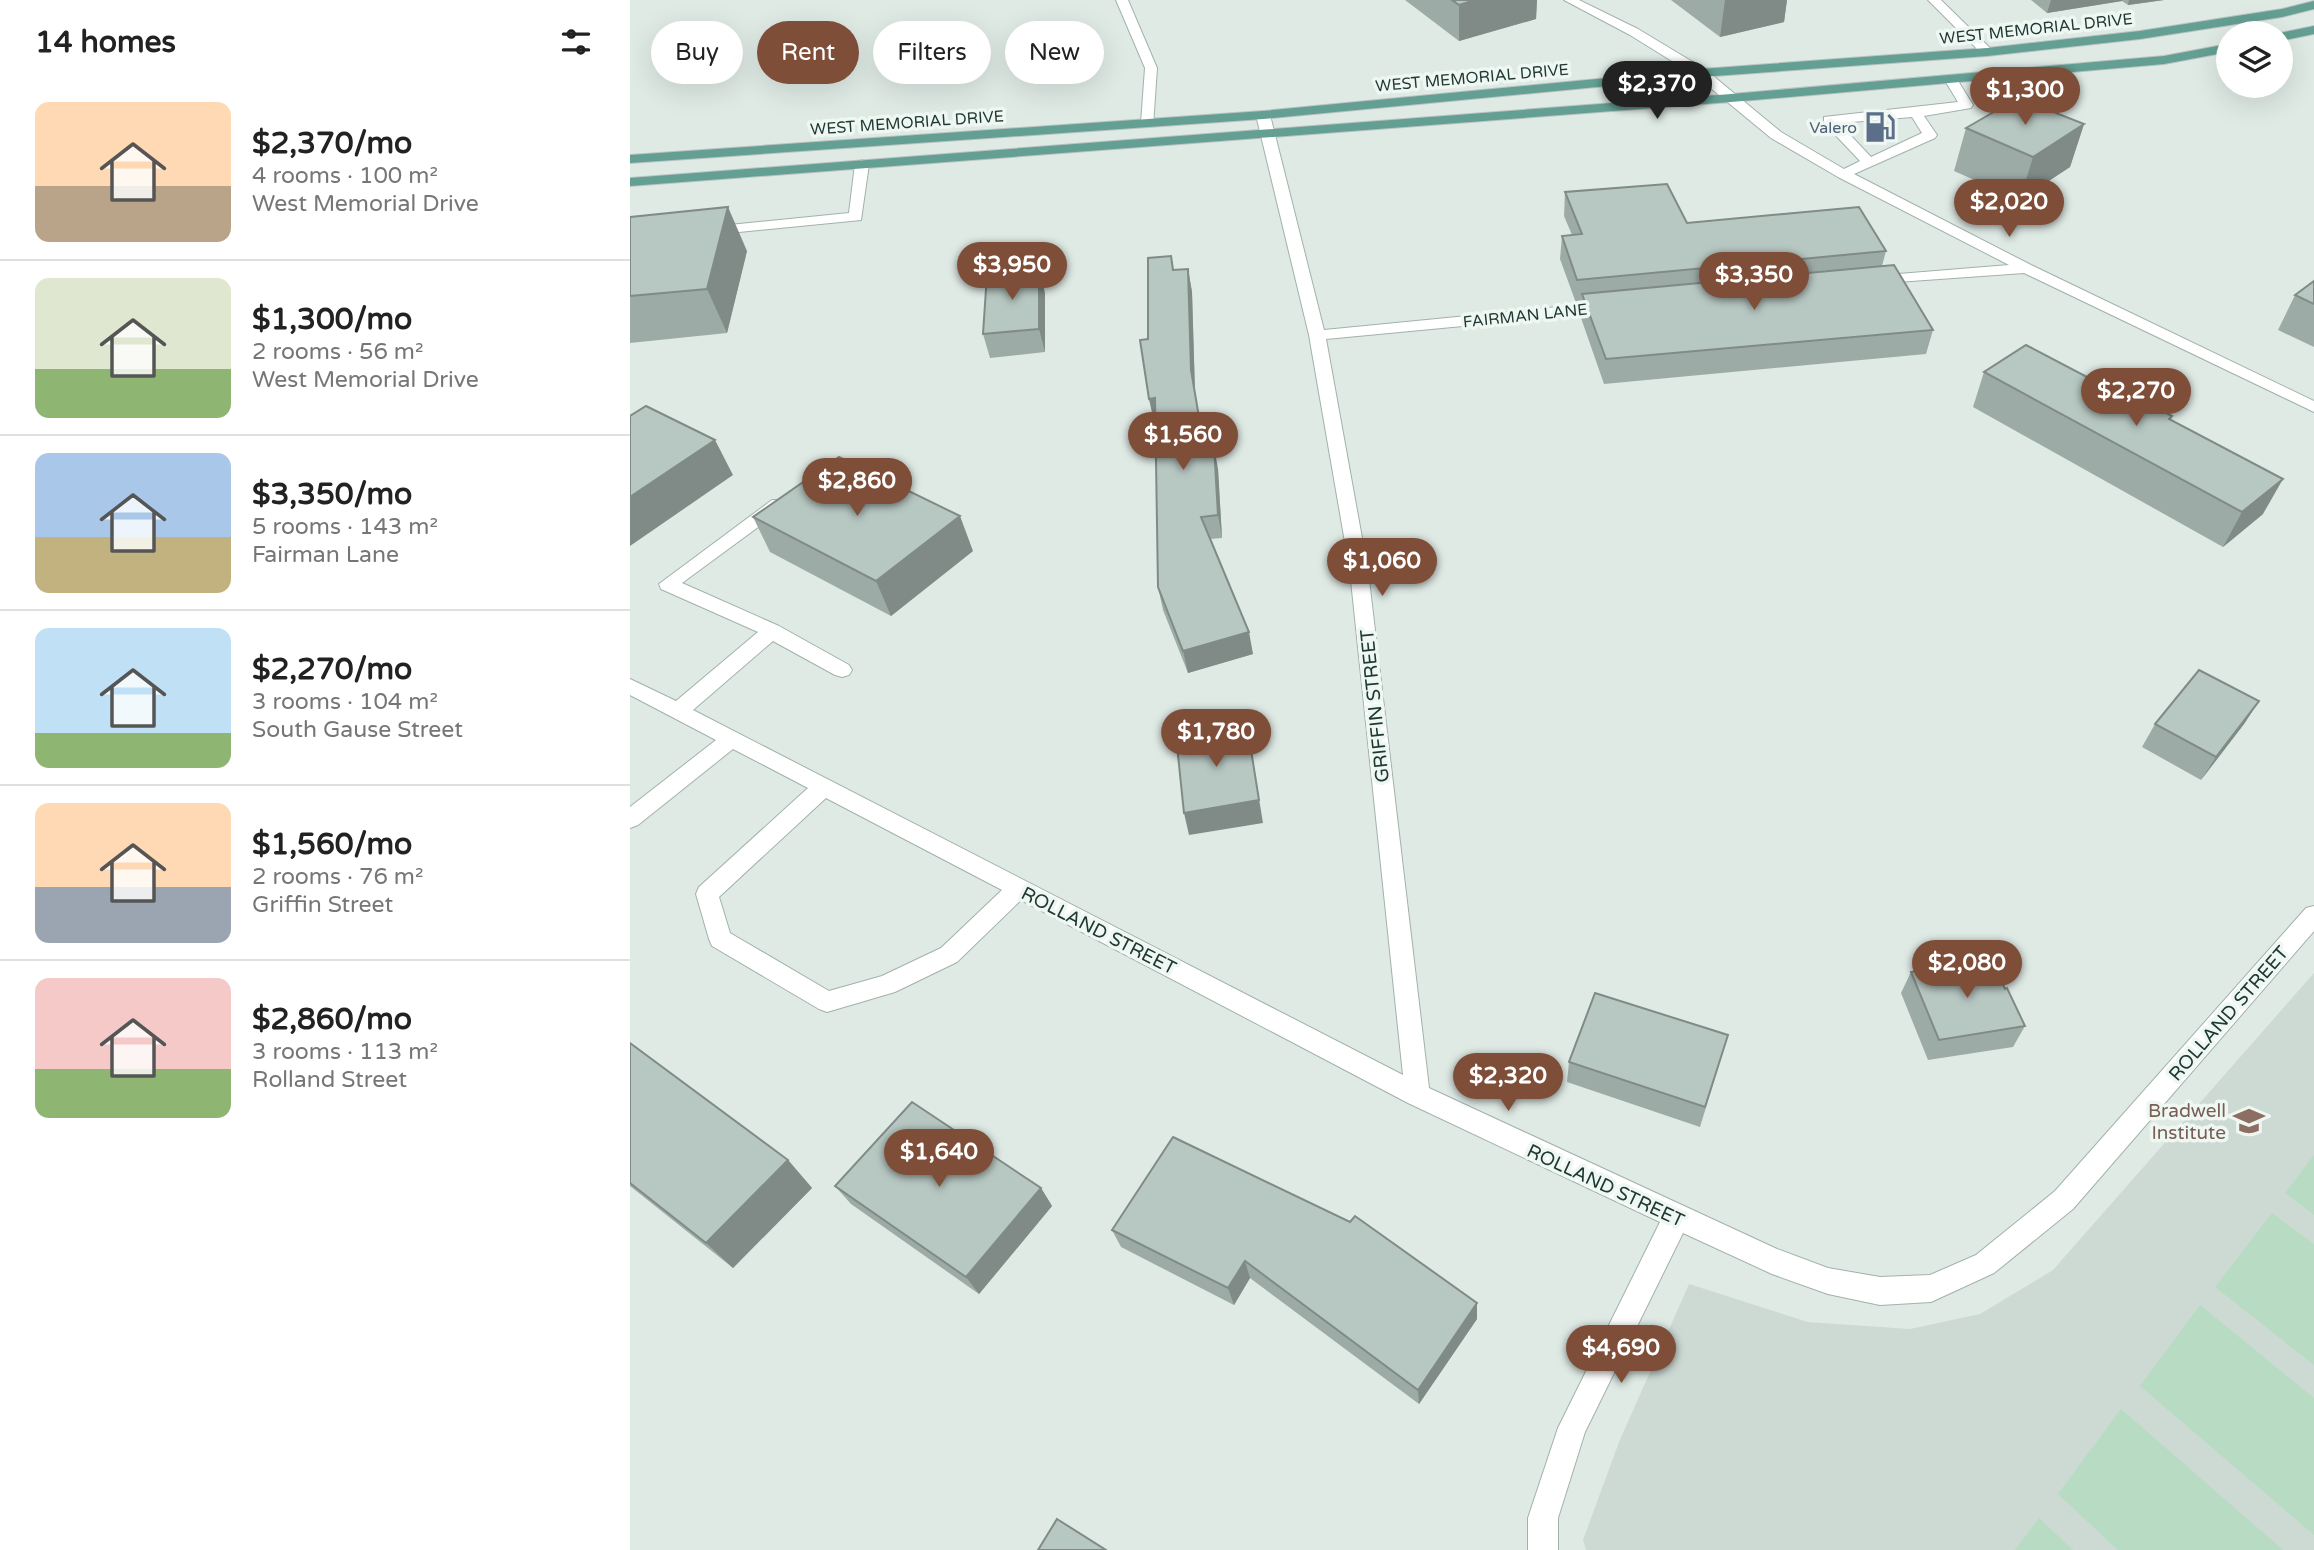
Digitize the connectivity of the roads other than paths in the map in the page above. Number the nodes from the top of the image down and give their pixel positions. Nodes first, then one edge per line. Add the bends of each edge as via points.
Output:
1 (1122, 0) edge
2 (1570, 0) edge
3 (1934, 0) edge
4 (2314, 5) edge
5 (2314, 30) edge
6 (2293, 34) edge
7 (2216, 50) edge
8 (1987, 52) junction
9 (1701, 74) junction
10 (1950, 79) junction
11 (1731, 98) junction
12 (1916, 113) junction
13 (1148, 123) junction
14 (1265, 124) junction
15 (630, 159) edge
16 (1869, 163) junction
17 (862, 164) junction
18 (1843, 174) junction
19 (630, 183) edge
20 (696, 232) edge
21 (2026, 268) junction
22 (1860, 282) edge
23 (1623, 305) edge
24 (1317, 335) junction
25 (2314, 407) edge
26 (789, 496) edge
27 (772, 631) junction
28 (842, 670) dead end
29 (630, 686) edge
30 (678, 711) junction
31 (731, 739) junction
32 (824, 787) junction
33 (630, 819) edge
34 (1018, 888) junction
35 (2314, 915) edge
36 (1417, 1095) junction
37 (1676, 1218) junction
38 (1543, 1550) edge

1 - 13 street via 1151,68
2 - 9 street
3 - 8 street
4 - 8 main road, WEST MEMORIAL DRIVE via 2140,35
5 - 6 main road
7 - 10 main road, WEST MEMORIAL DRIVE via 2164,60
8 - 9 main road, WEST MEMORIAL DRIVE
9 - 11 street
9 - 14 main road, WEST MEMORIAL DRIVE
10 - 11 main road, WEST MEMORIAL DRIVE
10 - 12 street via 1966,105
11 - 14 main road, WEST MEMORIAL DRIVE
11 - 18 street via 1776,135
12 - 16 street via 1930,135
12 - 16 street via 1829,120
13 - 14 main road, WEST MEMORIAL DRIVE
13 - 15 main road, WEST MEMORIAL DRIVE
14 - 17 main road, WEST MEMORIAL DRIVE
14 - 24 street, GRIFFIN STREET
16 - 18 street
17 - 19 main road, WEST MEMORIAL DRIVE
17 - 20 street via 856,217
18 - 21 street
21 - 22 street
21 - 25 street
23 - 24 street, FAIRMAN LANE
24 - 36 street, GRIFFIN STREET via 1359,571
26 - 27 street via 668,584
27 - 28 street
27 - 30 street
29 - 30 street, ROLLAND STREET
30 - 31 street, ROLLAND STREET
31 - 32 street, ROLLAND STREET
31 - 33 street
32 - 34 street, ROLLAND STREET
32 - 34 street via 707,894 720,939 827,1002 887,985 949,956
34 - 36 street, ROLLAND STREET
35 - 37 street, ROLLAND STREET via 2064,1200 1985,1264 1930,1288 1880,1290 1828,1281
36 - 37 street, ROLLAND STREET
37 - 38 street via 1572,1428 1543,1518

